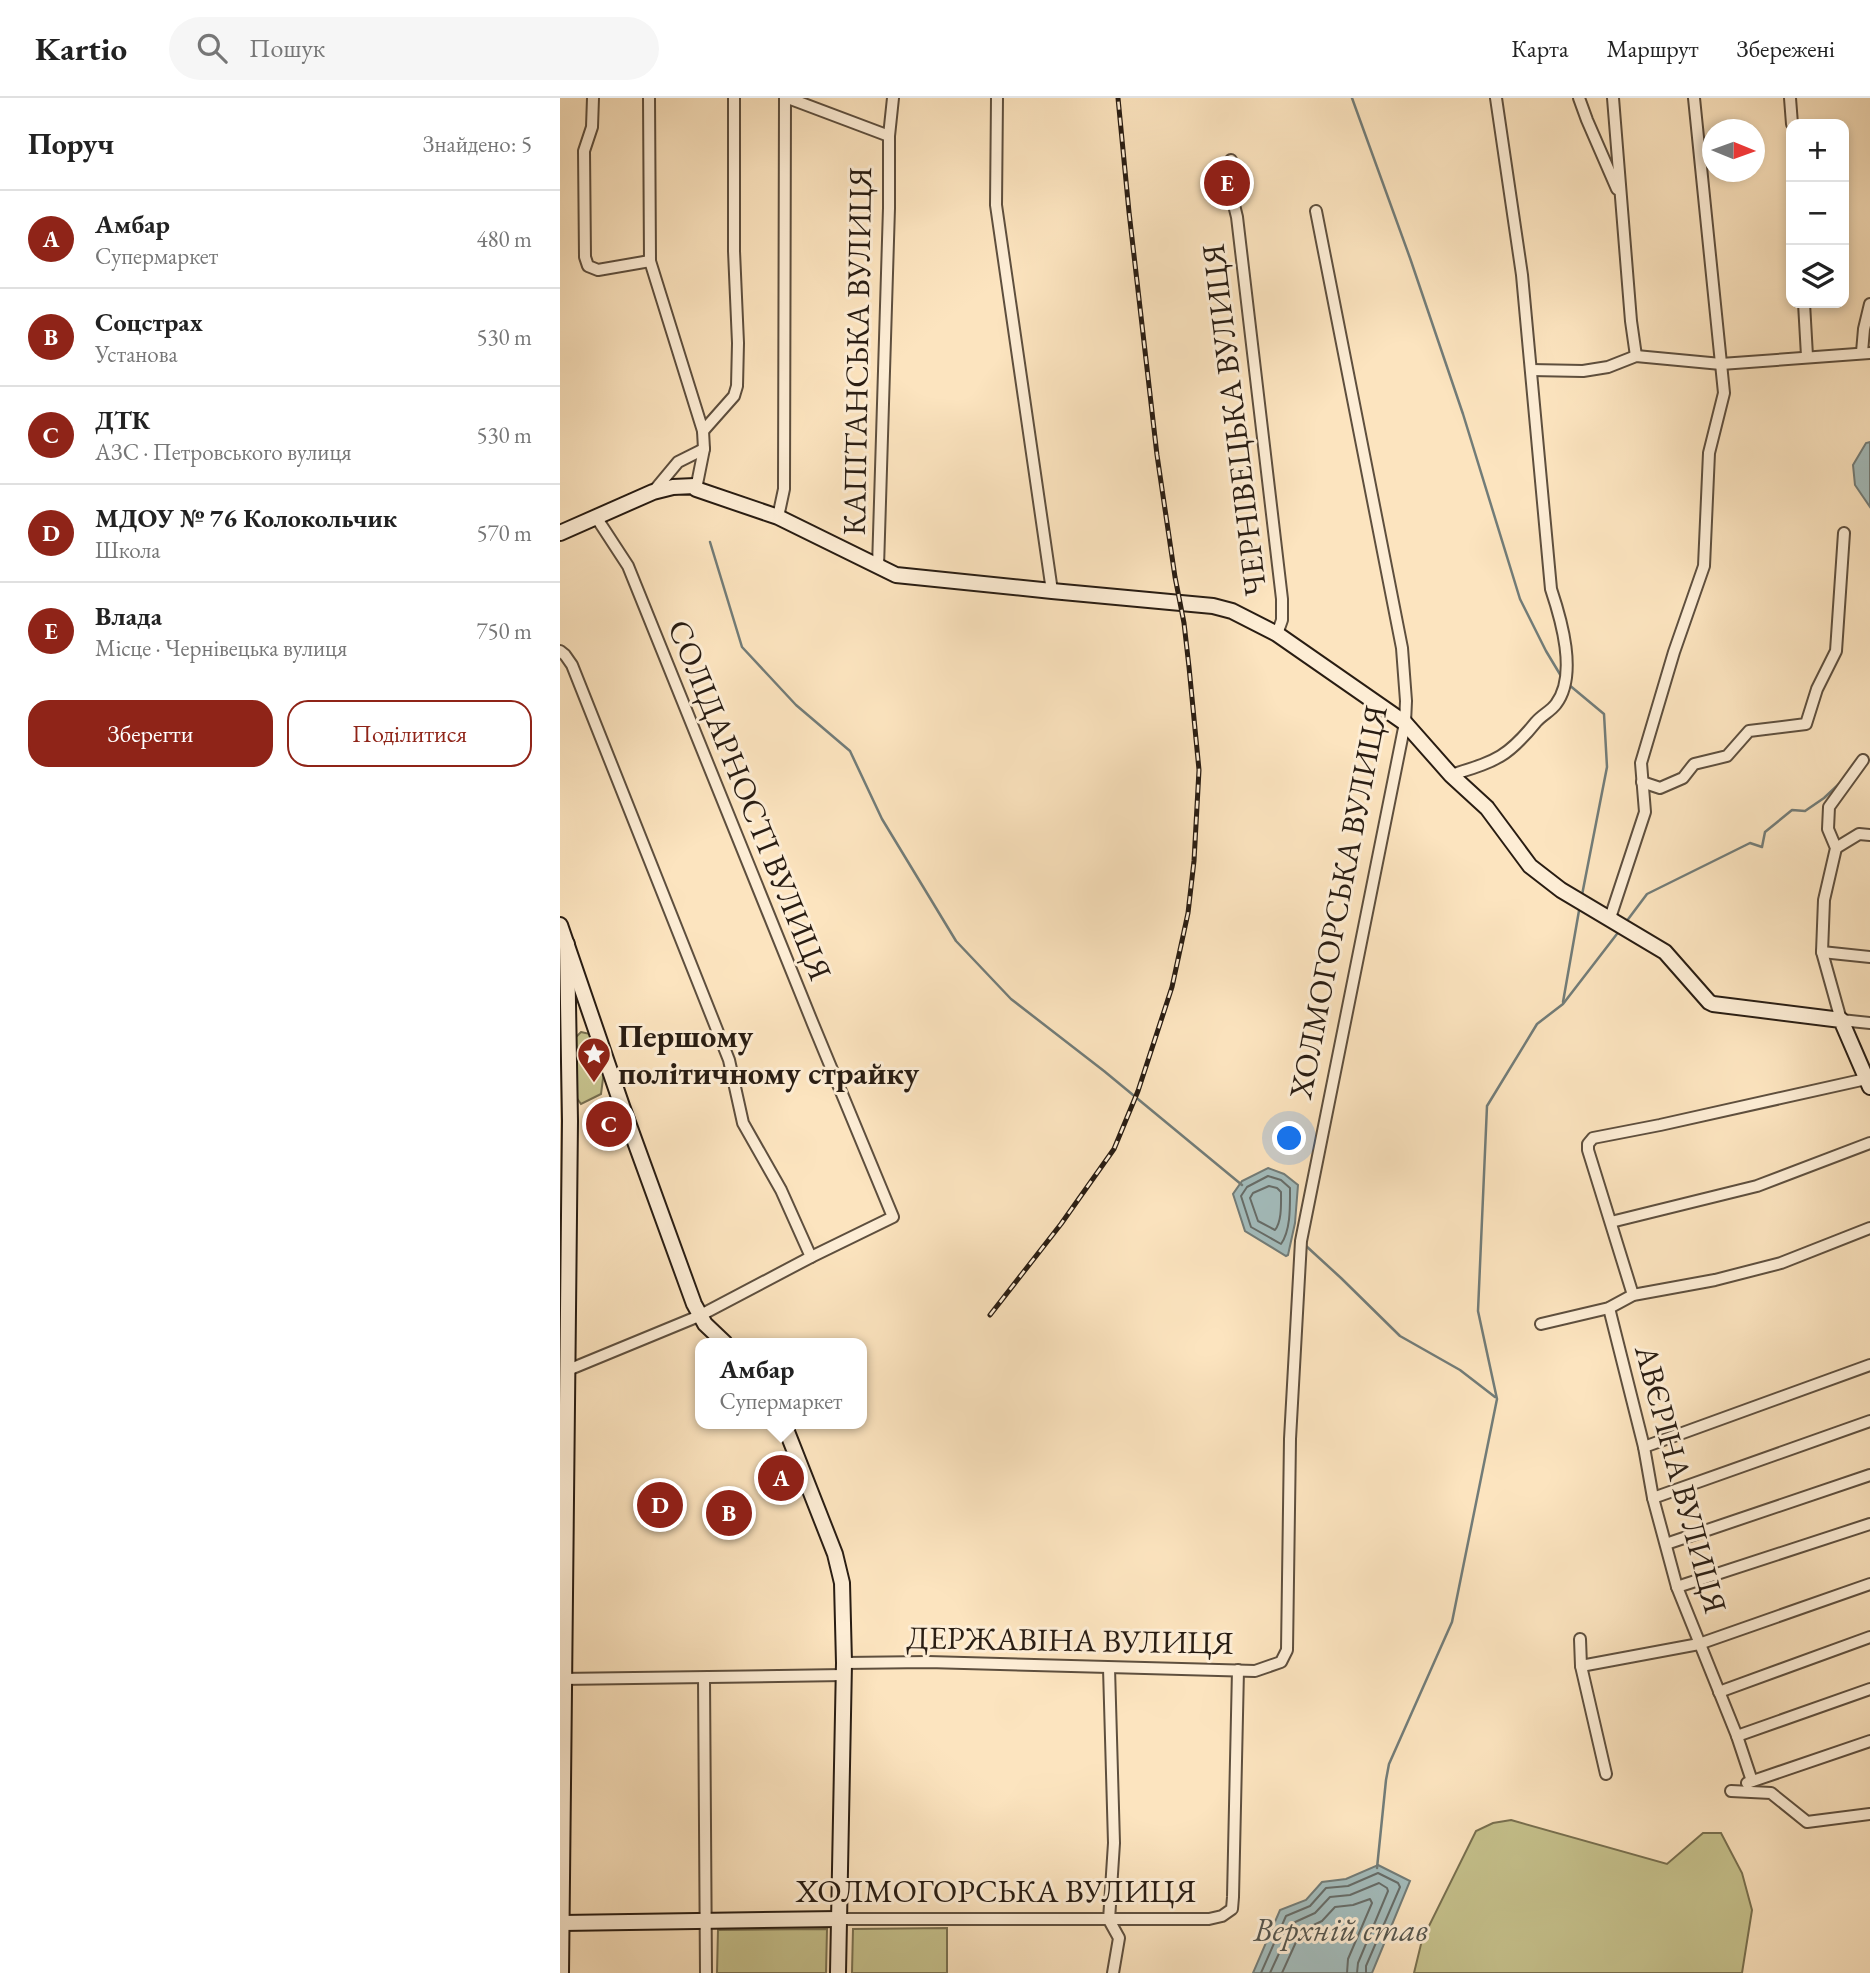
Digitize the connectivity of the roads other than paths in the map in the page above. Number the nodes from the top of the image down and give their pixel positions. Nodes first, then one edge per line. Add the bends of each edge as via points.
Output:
1 (593, 98) edge
2 (649, 98) edge
3 (734, 98) edge
4 (786, 98) edge
5 (893, 98) edge
6 (997, 98) edge
7 (1496, 98) edge
8 (1579, 98) edge
9 (1613, 98) edge
10 (1694, 98) edge
11 (1790, 98) edge
12 (1792, 119) edge
13 (888, 136) junction
14 (1231, 160) dead end
15 (1620, 196) junction
16 (1316, 211) dead end
17 (650, 261) junction
18 (1870, 303) edge
19 (1804, 308) edge
20 (1866, 353) edge
21 (1636, 356) junction
22 (1807, 356) junction
23 (1721, 364) junction
24 (1531, 370) junction
25 (703, 431) junction
26 (704, 449) junction
27 (696, 489) junction
28 (653, 492) junction
29 (596, 517) junction
30 (778, 517) junction
31 (560, 533) edge
32 (1843, 533) dead end
33 (878, 567) junction
34 (1052, 591) junction
35 (1278, 634) junction
36 (560, 651) edge
37 (1405, 723) junction
38 (1863, 760) dead end
39 (1451, 775) junction
40 (1643, 782) junction
41 (1870, 835) edge
42 (1836, 848) junction
43 (1610, 918) junction
44 (560, 925) edge
45 (567, 944) junction
46 (1822, 952) junction
47 (1870, 957) edge
48 (1841, 1020) junction
49 (1870, 1023) edge
50 (1868, 1083) edge
51 (1870, 1143) edge
52 (1611, 1222) junction
53 (1870, 1228) edge
54 (811, 1257) junction
55 (1633, 1295) junction
56 (1609, 1308) junction
57 (699, 1316) junction
58 (1541, 1324) dead end
59 (719, 1338) edge
60 (1870, 1366) edge
61 (568, 1370) junction
62 (1870, 1421) edge
63 (786, 1429) edge
64 (1644, 1447) junction
65 (1870, 1475) edge
66 (1653, 1498) junction
67 (1870, 1524) edge
68 (1666, 1544) junction
69 (1870, 1584) edge
70 (1676, 1587) junction
71 (1870, 1637) edge
72 (1580, 1639) dead end
73 (1699, 1644) junction
74 (1287, 1650) joint
75 (1581, 1666) junction
76 (1109, 1668) junction
77 (844, 1669) junction
78 (1238, 1670) junction
79 (704, 1678) junction
80 (563, 1679) edge
81 (1870, 1689) edge
82 (1719, 1692) junction
83 (1737, 1737) junction
84 (1870, 1741) edge
85 (1606, 1774) dead end
86 (1752, 1781) junction
87 (1870, 1814) edge
88 (839, 1919) junction
89 (1109, 1920) junction
90 (706, 1921) junction
91 (561, 1923) edge
92 (561, 1973) edge
93 (706, 1973) edge
94 (838, 1973) edge
95 (1113, 1973) edge

1 - 17 street via 583,172 587,266 598,270
2 - 17 street
3 - 25 street via 737,386 734,396
4 - 13 street
4 - 30 street via 784,489
5 - 13 street, КАПІТАНСЬКА ВУЛИЦЯ
6 - 34 street via 996,205
7 - 24 street
8 - 15 street
9 - 15 street
10 - 23 street
11 - 12 street
13 - 33 street, КАПІТАНСЬКА ВУЛИЦЯ
14 - 35 street, ЧЕРНІВЕЦЬКА ВУЛИЦЯ via 1226,173 1237,217 1282,599
15 - 21 street
16 - 37 street, ХОЛМОГОРСЬКА ВУЛИЦЯ via 1402,648
17 - 25 street
18 - 20 street via 1864,329
19 - 22 street
20 - 22 street
21 - 23 street
21 - 24 street via 1608,367
22 - 23 street
23 - 40 street via 1724,393 1709,453 1704,566 1641,763
24 - 39 street via 1551,589 1567,655 1564,681 1558,703 1515,747 1490,763
25 - 26 street
26 - 27 street
26 - 28 street via 678,462
27 - 28 main road via 673,486
27 - 30 main road
28 - 29 main road
29 - 31 main road
29 - 54 street, СОЛІДАРНОСТІ ВУЛИЦЯ via 628,566 893,1217
30 - 33 main road
32 - 40 street via 1836,651 1805,724 1749,732 1727,756 1694,764 1683,778 1660,788
33 - 34 main road via 896,575
34 - 35 main road via 1213,606
35 - 37 main road
36 - 54 street via 572,665 729,1060 743,1124 781,1190
37 - 39 main road
37 - 74 street, ХОЛМОГОРСЬКА ВУЛИЦЯ via 1301,1241 1290,1439
38 - 42 street via 1829,807 1828,829
39 - 43 main road via 1487,808 1530,866
40 - 43 street via 1645,811
41 - 42 street via 1859,834
42 - 46 street via 1824,900
43 - 48 main road via 1665,952 1713,1004
44 - 45 main road
45 - 57 main road
45 - 61 main road
46 - 47 street
46 - 48 street
48 - 49 street
48 - 50 main road
50 - 52 street via 1593,1138 1588,1150
51 - 52 street via 1757,1186
52 - 55 street
53 - 55 street via 1781,1263
54 - 57 street, СОЛІДАРНОСТІ ВУЛИЦЯ
55 - 56 street
56 - 58 street
56 - 64 street, АВЄРІНА ВУЛИЦЯ
57 - 59 main road
57 - 61 street, СОЛІДАРНОСТІ ВУЛИЦЯ
60 - 64 street
61 - 80 main road
62 - 66 street
63 - 77 main road via 840,1573
64 - 66 street, АВЄРІНА ВУЛИЦЯ
65 - 68 street
66 - 68 street, АВЄРІНА ВУЛИЦЯ
67 - 70 street
68 - 70 street, АВЄРІНА ВУЛИЦЯ
69 - 73 street
70 - 73 street, АВЄРІНА ВУЛИЦЯ
71 - 82 street
72 - 75 street
73 - 75 street
73 - 82 street, АВЄРІНА ВУЛИЦЯ
74 - 78 street, ДЕРЖАВІНА ВУЛИЦЯ via 1281,1662 1269,1667
75 - 85 street
76 - 77 street, ДЕРЖАВІНА ВУЛИЦЯ via 928,1662
76 - 78 street, ДЕРЖАВІНА ВУЛИЦЯ
76 - 89 street via 1114,1843
77 - 79 street, ДЕРЖАВІНА ВУЛИЦЯ
77 - 88 main road
78 - 89 street, ХОЛМОГОРСЬКА ВУЛИЦЯ via 1232,1909 1209,1919
79 - 80 street, ДЕРЖАВІНА ВУЛИЦЯ
79 - 90 street
80 - 91 main road
81 - 83 street
82 - 83 street, АВЄРІНА ВУЛИЦЯ
83 - 86 street, АВЄРІНА ВУЛИЦЯ
84 - 86 street
86 - 87 street via 1731,1791 1771,1793 1807,1822
88 - 89 street, ХОЛМОГОРСЬКА ВУЛИЦЯ
88 - 90 main road, ХОЛМОГОРСЬКА ВУЛИЦЯ
88 - 94 main road
89 - 95 street via 1119,1938
90 - 91 main road, ХОЛМОГОРСЬКА ВУЛИЦЯ
90 - 93 street
91 - 92 main road

